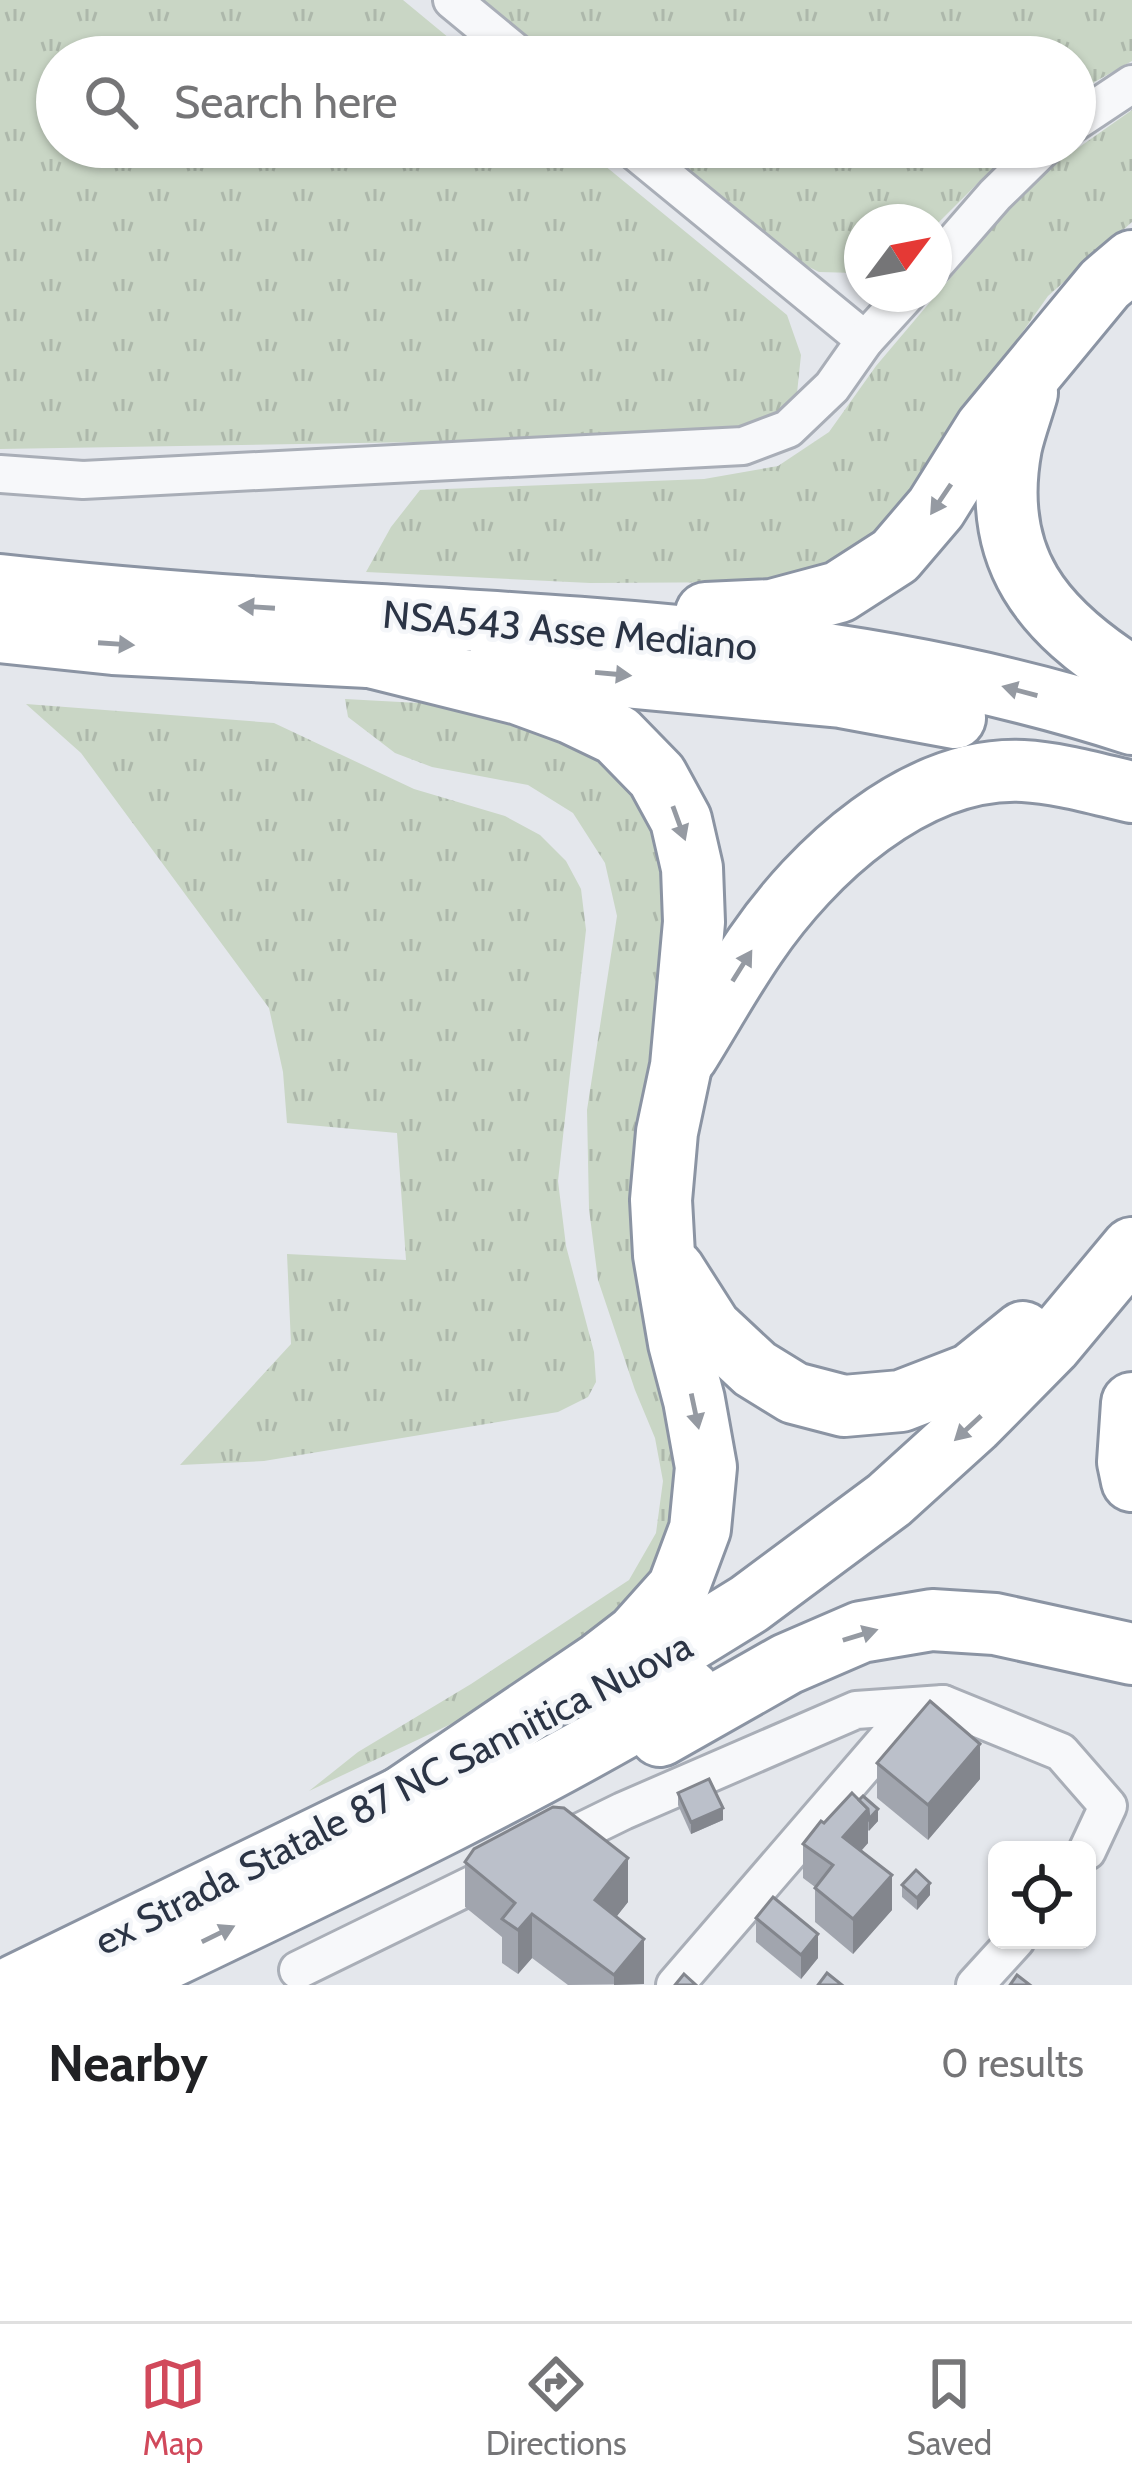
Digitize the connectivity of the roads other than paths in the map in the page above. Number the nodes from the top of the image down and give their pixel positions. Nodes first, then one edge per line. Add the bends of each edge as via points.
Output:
1 (452, 0) edge
2 (496, 36) edge
3 (1132, 84) edge
4 (1096, 108) edge
5 (656, 168) edge
6 (1023, 168) edge
7 (952, 244) edge
8 (1132, 261) edge
9 (891, 312) edge
10 (865, 340) junction
11 (1034, 370) junction
12 (0, 474) edge
13 (0, 586) edge
14 (497, 622) junction
15 (0, 632) edge
16 (372, 636) junction
17 (1132, 676) edge
18 (1132, 724) edge
19 (1132, 767) edge
20 (1132, 792) edge
21 (681, 1066) junction
22 (1132, 1246) edge
23 (664, 1255) junction
24 (1132, 1312) edge
25 (1132, 1402) edge
26 (1132, 1481) edge
27 (1132, 1654) edge
28 (943, 1704) junction
29 (399, 1799) junction
30 (487, 1802) junction
31 (1092, 1841) edge
32 (1008, 1949) edge
33 (298, 1970) dead end
34 (16, 1985) edge
35 (112, 1985) edge
36 (675, 1985) edge
37 (975, 1985) edge

1 - 2 street
3 - 4 street
5 - 10 street
6 - 7 street
8 - 11 highway
9 - 10 street
10 - 12 street via 788,429 743,446 83,480
11 -> 14 highway via 896,556 838,592 772,610
11 - 17 highway via 1011,447 1006,505 1018,561 1045,607 1089,650
16 -> 13 highway, NSA543 Asse Mediano
14 - 16 highway, NSA543 Asse Mediano
18 -> 14 highway, NSA543 Asse Mediano via 844,655
15 -> 16 highway, NSA543 Asse Mediano via 113,644
16 -> 19 highway, NSA543 Asse Mediano via 603,673 841,697 1005,730
16 -> 21 highway via 616,735 657,776 681,820 692,868
21 -> 20 highway via 796,893 896,806 958,778 1022,771
21 - 23 highway via 667,1132
22 - 23 highway via 971,1374 901,1401 844,1406 794,1393 755,1369 711,1328
22 -> 29 highway, ex Strada Statale 87 NC Sannitica Nuova via 1051,1345 889,1500 668,1656
23 -> 29 highway via 706,1466 700,1529 678,1588 636,1636
24 - 30 highway, ex Strada Statale 87 NC Sannitica Nuova via 1003,1454 913,1533 705,1681
25 - 26 highway
30 -> 27 highway via 677,1729 787,1664 862,1632 932,1620 995,1624
28 - 31 street via 1061,1752 1108,1806
28 - 33 street via 856,1710 622,1811
28 - 36 street via 894,1730
29 - 34 highway, ex Strada Statale 87 NC Sannitica Nuova
35 -> 30 highway, ex Strada Statale 87 NC Sannitica Nuova
32 - 37 street

